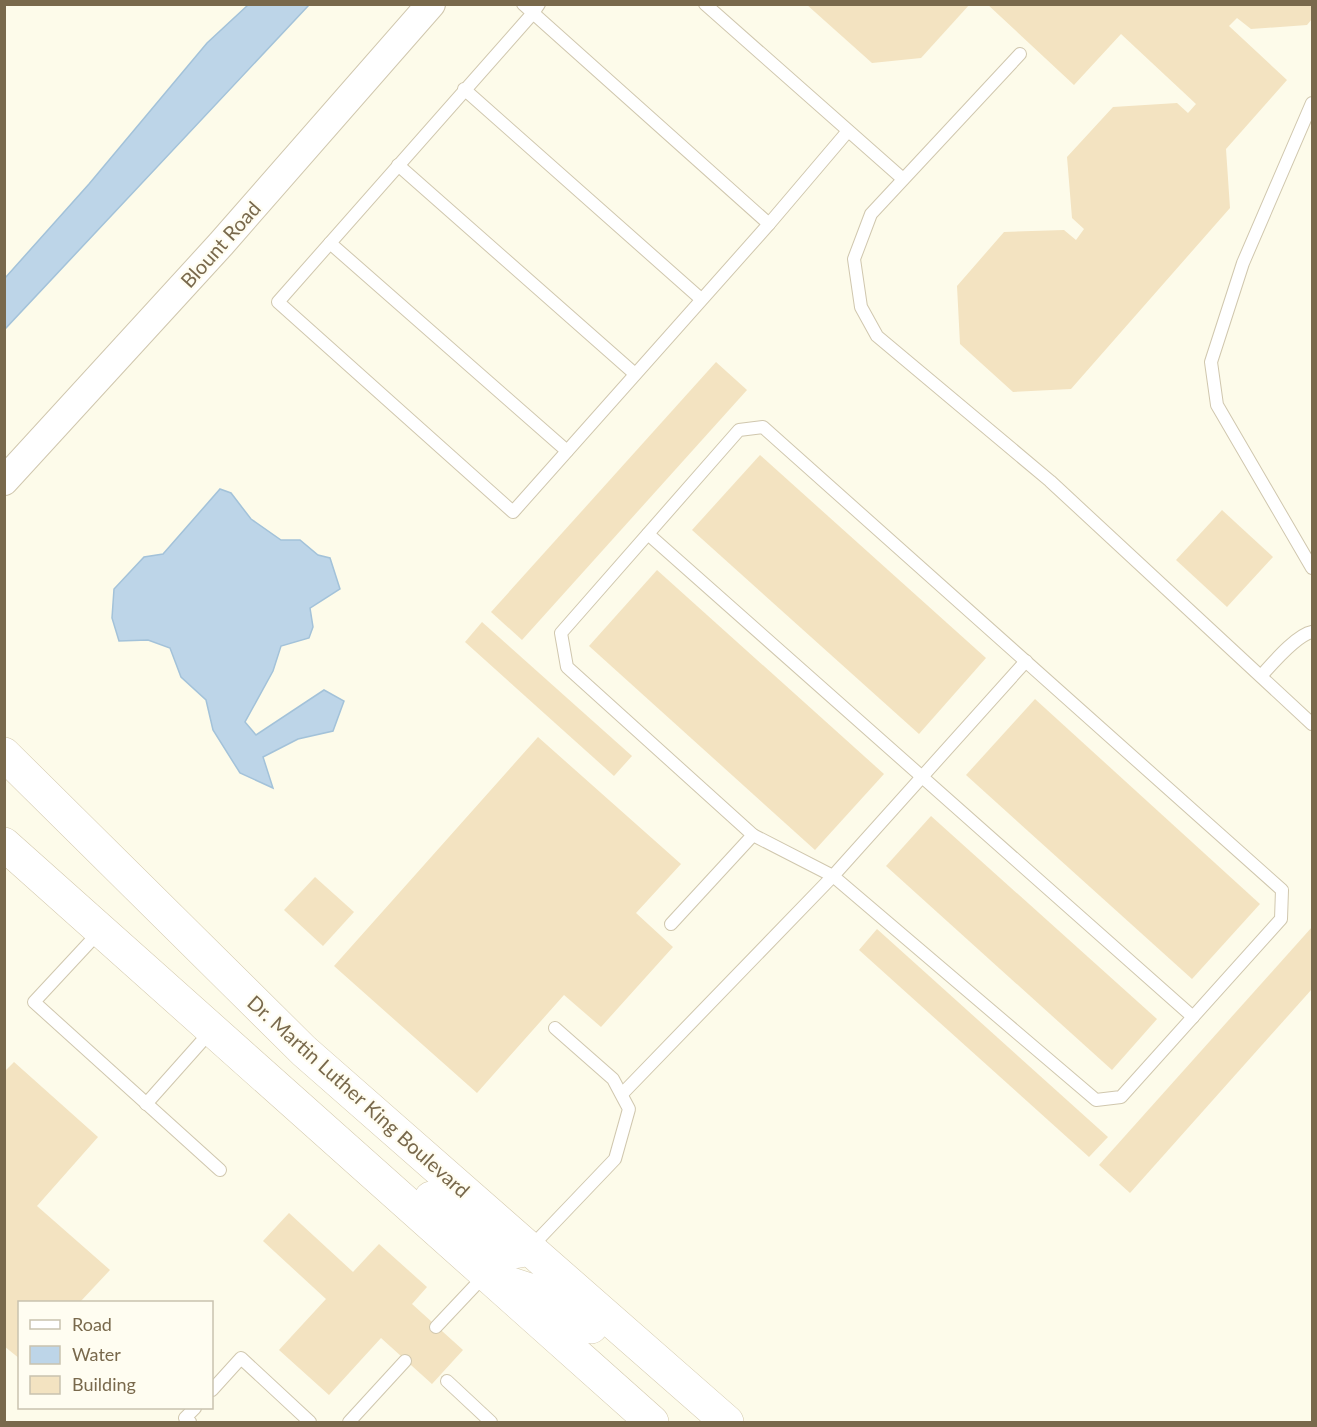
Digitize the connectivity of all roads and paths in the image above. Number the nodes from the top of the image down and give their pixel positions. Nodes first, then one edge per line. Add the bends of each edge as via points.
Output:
1 (431, 4) edge
2 (705, 4) edge
3 (532, 7) edge
4 (1020, 54) dead end
5 (464, 89) junction
6 (1312, 103) edge
7 (848, 131) junction
8 (398, 165) junction
9 (903, 179) junction
10 (769, 224) junction
11 (330, 243) junction
12 (701, 299) junction
13 (635, 374) junction
14 (567, 451) junction
15 (4, 481) edge
16 (648, 534) junction
17 (1312, 568) edge
18 (1312, 633) edge
19 (1026, 661) junction
20 (1261, 676) junction
21 (1312, 724) edge
22 (4, 754) edge
23 (923, 776) junction
24 (753, 835) junction
25 (4, 844) edge
26 (833, 876) junction
27 (671, 924) dead end
28 (100, 930) junction
29 (1193, 1017) junction
30 (555, 1028) dead end
31 (212, 1031) junction
32 (622, 1094) junction
33 (146, 1104) junction
34 (342, 1147) junction
35 (220, 1170) dead end
36 (529, 1248) junction
37 (485, 1275) junction
38 (436, 1327) dead end
39 (655, 1359) junction
40 (405, 1361) dead end
41 (447, 1381) dead end
42 (213, 1389) edge
43 (193, 1409) edge
44 (190, 1422) edge
45 (310, 1422) edge
46 (349, 1422) edge
47 (491, 1422) edge
48 (652, 1422) edge
49 (727, 1422) edge

1 - 15 street, Blount Road via 221,244
2 - 7 lane
3 - 5 lane
3 - 10 lane
4 - 9 lane
5 - 8 lane
5 - 12 lane
6 - 17 lane via 1243,262 1210,362 1217,405
7 - 9 lane
7 - 10 lane
8 - 11 lane
8 - 13 lane
9 - 20 lane via 872,214 854,259 861,307 877,336 1050,481
10 - 12 lane
11 - 14 lane
11 - 14 lane via 278,302 513,512
12 - 13 lane
13 - 14 lane
16 - 19 lane via 739,430 763,427
16 - 23 lane
16 - 24 lane via 561,633 567,667
18 - 20 lane via 1282,654
19 - 23 lane
19 - 29 lane via 1282,890 1281,918
20 - 21 lane
22 - 36 main road, Dr. Martin Luther King Boulevard via 304,1051
23 - 26 lane
23 - 29 lane
24 - 26 lane
24 - 27 lane
25 - 28 main road
26 - 29 lane via 1096,1100 1121,1097
26 - 32 lane
28 - 31 main road
28 - 33 lane via 34,1002
30 - 32 lane via 613,1079
31 - 33 lane
31 - 34 main road
32 - 36 lane via 629,1109 615,1159
33 - 35 lane
34 - 36 main road via 376,1150 455,1220 507,1253
34 - 37 main road
36 - 39 main road, Dr. Martin Luther King Boulevard
37 - 38 lane
37 - 39 main road via 544,1295 628,1355
37 - 48 main road
39 - 49 main road, Dr. Martin Luther King Boulevard
40 - 46 lane
41 - 47 lane
42 - 45 lane via 241,1358
43 - 44 lane via 185,1418

